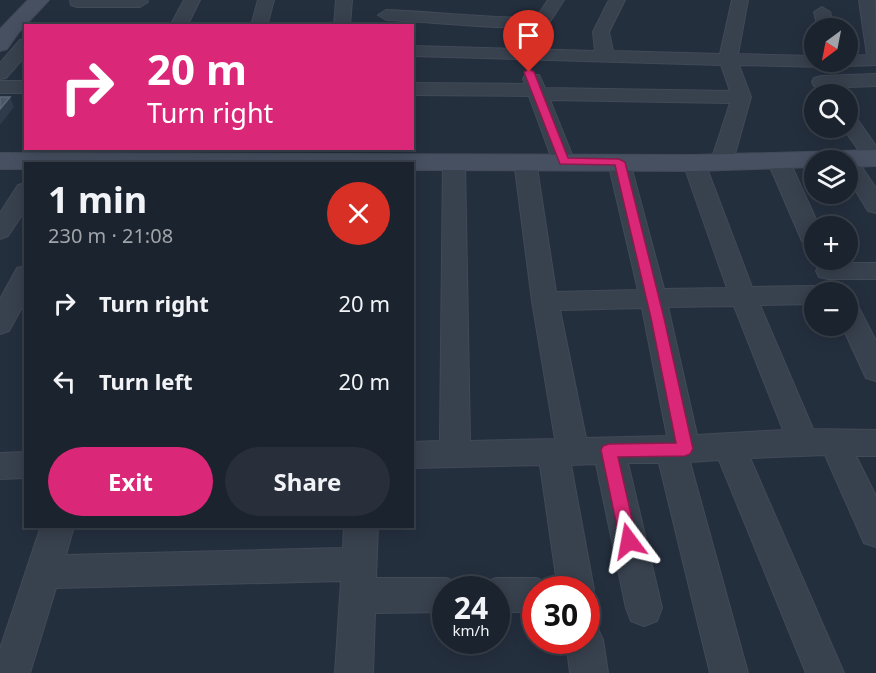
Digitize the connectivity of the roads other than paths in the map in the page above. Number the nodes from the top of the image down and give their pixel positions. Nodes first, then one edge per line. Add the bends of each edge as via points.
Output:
1 (16, 0) edge
2 (39, 0) edge
3 (192, 0) edge
4 (266, 0) edge
5 (344, 0) edge
6 (450, 0) edge
7 (556, 0) edge
8 (616, 0) edge
9 (740, 0) edge
10 (867, 0) edge
11 (140, 1) edge
12 (76, 2) dead end
13 (387, 14) edge
14 (131, 18) dead end
15 (452, 18) junction
16 (541, 23) junction
17 (179, 24) edge
18 (260, 24) edge
19 (342, 24) edge
20 (13, 35) edge
21 (414, 51) edge
22 (521, 54) junction
23 (545, 54) junction
24 (605, 56) junction
25 (728, 59) junction
26 (876, 59) edge
27 (858, 60) edge
28 (804, 62) edge
29 (0, 74) edge
30 (876, 80) edge
31 (851, 84) edge
32 (0, 87) edge
33 (24, 87) edge
34 (414, 89) edge
35 (538, 92) junction
36 (741, 97) junction
37 (858, 137) edge
38 (0, 148) edge
39 (867, 153) edge
40 (35, 155) edge
41 (561, 155) junction
42 (724, 155) junction
43 (381, 156) edge
44 (181, 157) edge
45 (777, 160) junction
46 (0, 161) edge
47 (525, 161) junction
48 (454, 162) junction
49 (619, 162) junction
50 (694, 163) junction
51 (24, 191) edge
52 (0, 193) edge
53 (24, 193) edge
54 (876, 206) edge
55 (804, 219) edge
56 (0, 231) edge
57 (876, 271) edge
58 (830, 274) edge
59 (24, 278) edge
60 (804, 295) edge
61 (743, 296) junction
62 (653, 298) junction
63 (545, 301) junction
64 (24, 322) edge
65 (0, 323) edge
66 (858, 332) edge
67 (876, 370) edge
68 (803, 442) junction
69 (835, 443) junction
70 (876, 443) edge
71 (729, 447) junction
72 (678, 449) junction
73 (609, 450) junction
74 (563, 452) junction
75 (414, 455) edge
76 (455, 455) junction
77 (24, 465) edge
78 (0, 466) edge
79 (57, 528) edge
80 (361, 528) edge
81 (876, 532) edge
82 (44, 572) junction
83 (575, 576) edge
84 (358, 580) junction
85 (432, 593) edge
86 (644, 608) dead end
87 (586, 654) edge
88 (11, 673) edge
89 (354, 673) edge
90 (589, 673) edge
91 (729, 673) edge
92 (825, 673) edge

1 - 20 street
2 - 20 street
3 - 17 street
4 - 18 street
5 - 19 street
6 - 15 street
7 - 16 street
8 - 24 street via 601,32
9 - 25 street
10 - 26 street
11 - 12 street
11 - 14 street
13 - 15 street
15 - 16 street
16 - 23 street
20 - 29 street
21 - 22 street
22 - 23 street
22 - 35 street
23 - 24 street
24 - 25 street
25 - 28 street
25 - 36 street
26 - 27 street
30 - 31 street
32 - 33 street
34 - 35 street
35 - 36 street
35 - 41 street
36 - 42 street
37 - 39 street
38 - 40 street
39 - 42 street
39 - 45 street
39 - 54 street
40 - 44 street
40 - 46 street
41 - 42 street
41 - 43 street
41 - 47 street
41 - 49 street
42 - 45 street
42 - 50 street
43 - 44 street
43 - 48 street
45 - 55 street
47 - 48 street
47 - 63 street
48 - 76 street
49 - 50 street
49 - 62 street
50 - 61 street
51 - 52 street
53 - 56 street
57 - 58 street
59 - 65 street
60 - 61 street
61 - 62 street
61 - 68 street
62 - 63 street
62 - 72 street
63 - 74 street
64 - 65 street
66 - 67 street
68 - 69 street
68 - 71 street
69 - 70 street
69 - 81 street
71 - 72 street
71 - 92 street
72 - 73 street
72 - 91 street
73 - 74 street
73 - 86 street
74 - 76 street
74 - 83 street
75 - 76 street
77 - 78 street
79 - 82 street
80 - 84 street
82 - 84 street
82 - 88 street
84 - 85 street
84 - 89 street
87 - 90 street

